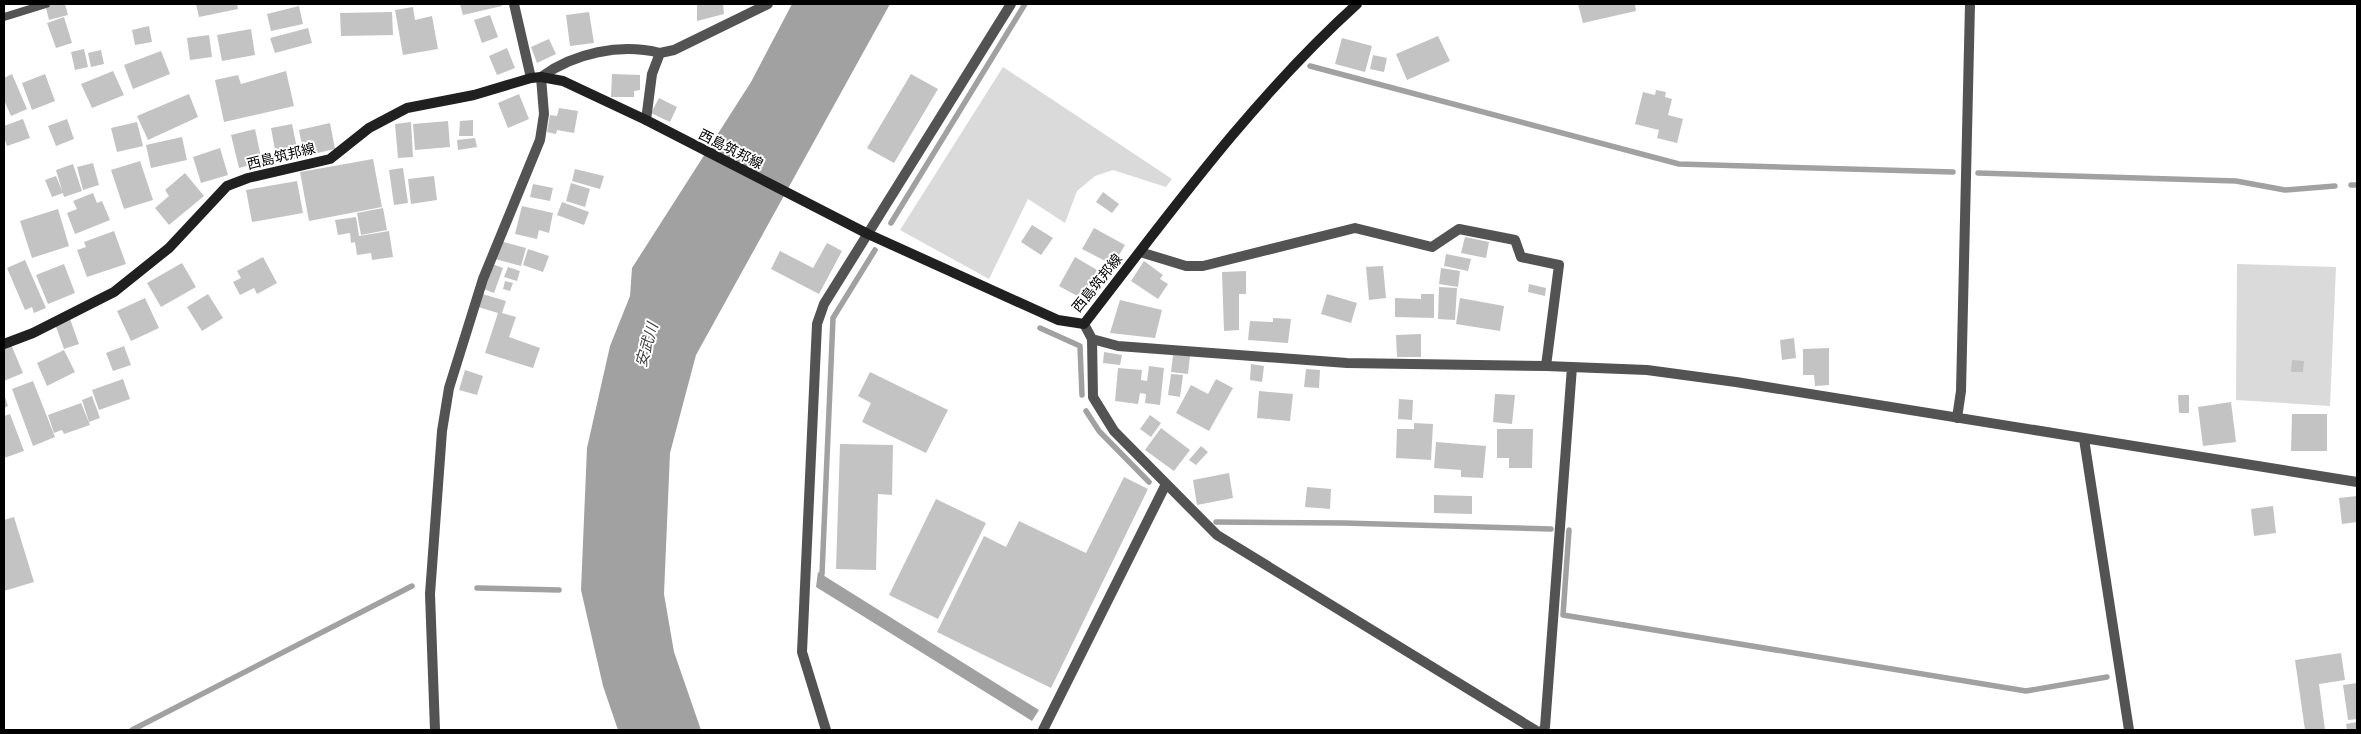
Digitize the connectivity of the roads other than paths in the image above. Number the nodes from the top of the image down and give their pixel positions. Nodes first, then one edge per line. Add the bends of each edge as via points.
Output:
1 (46, 4) edge
2 (514, 4) edge
3 (768, 4) edge
4 (1011, 4) edge
5 (1357, 4) edge
6 (1970, 4) edge
7 (4, 17) edge
8 (660, 53) junction
9 (536, 77) junction
10 (646, 120) junction
11 (868, 234) junction
12 (1140, 252) junction
13 (1084, 324) junction
14 (1092, 339) junction
15 (4, 344) edge
16 (1546, 366) junction
17 (1572, 367) junction
18 (1957, 418) junction
19 (2084, 440) junction
20 (2357, 482) edge
21 (1166, 484) junction
22 (435, 730) edge
23 (826, 730) edge
24 (1043, 730) edge
25 (1535, 730) edge
26 (1543, 730) edge
27 (2129, 730) edge

1 - 7 lane
2 - 9 street
3 - 8 street via 674,50
4 - 11 street
5 - 12 main road, 西島筑邦線 via 1276,84 1208,163
6 - 18 street via 1961,391
8 - 9 street via 642,48 599,51 559,64
8 - 10 street via 652,74
9 - 10 main road, 西島筑邦線 via 563,81
9 - 15 main road, 西島筑邦線 via 474,95 407,108 369,128 330,159 227,186 169,248 114,292
9 - 22 street via 544,114 540,140 483,279 449,388 442,431 430,587
10 - 11 main road, 西島筑邦線
11 - 13 main road, 西島筑邦線 via 1058,320
11 - 23 street via 824,304 818,324 802,652
12 - 13 main road, 西島筑邦線
12 - 16 street via 1186,266 1203,266 1356,228 1432,247 1459,229 1515,240 1522,256 1559,265
13 - 14 street
14 - 16 street via 1118,346 1347,363
14 - 21 street via 1093,397 1114,432
16 - 17 street
17 - 18 street via 1647,370
17 - 26 street
18 - 19 street
19 - 20 street
19 - 27 street
21 - 24 street
21 - 25 street via 1217,535

